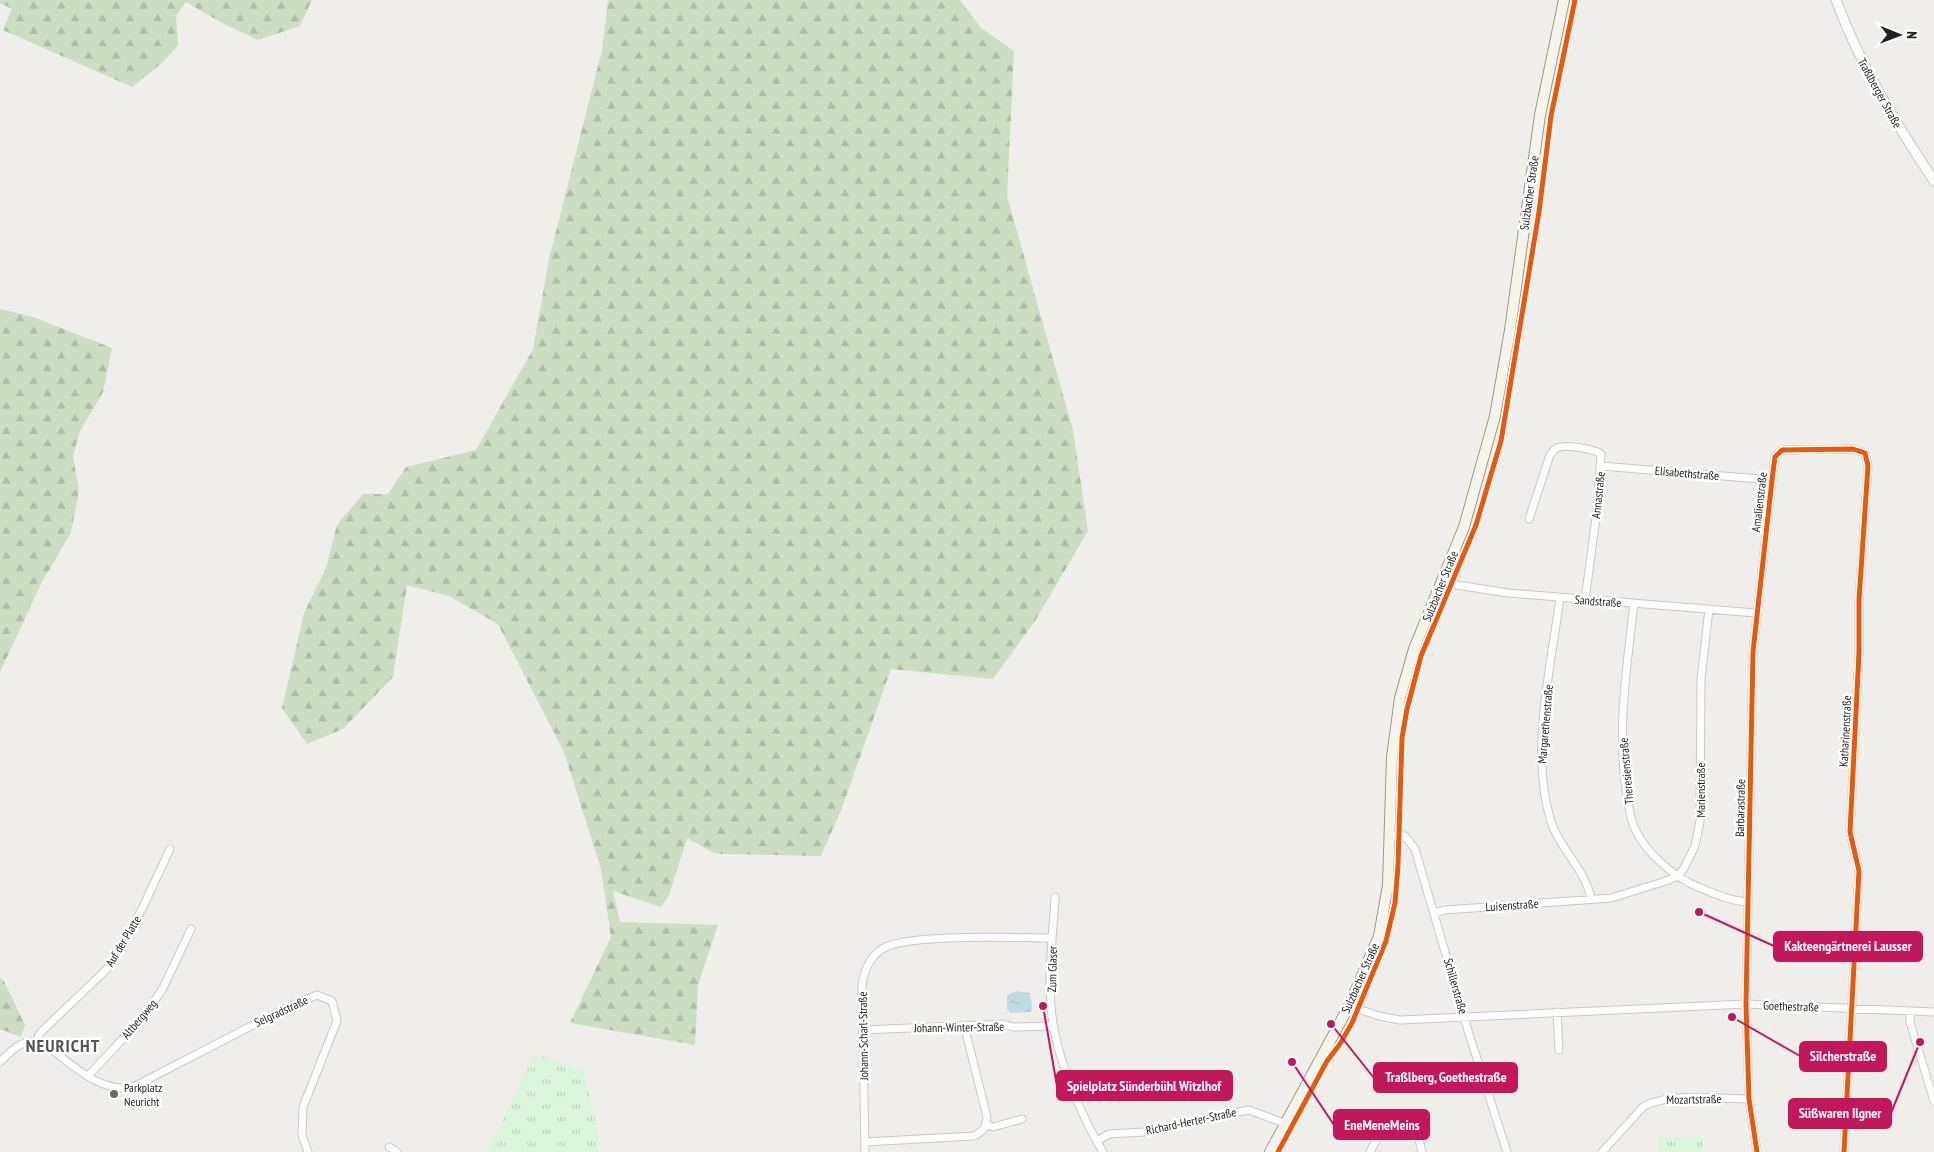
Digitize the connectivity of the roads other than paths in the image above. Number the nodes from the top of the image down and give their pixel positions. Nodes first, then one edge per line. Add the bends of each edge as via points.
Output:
1 (1564, 0) edge
2 (1836, 0) edge
3 (1934, 181) edge
4 (1865, 453) joint
5 (1601, 466) junction
6 (1772, 480) junction
7 (1529, 519) dead end
8 (1443, 579) junction
9 (1560, 598) junction
10 (1585, 600) junction
11 (1634, 603) junction
12 (1709, 609) junction
13 (1756, 613) junction
14 (1390, 835) junction
15 (170, 849) dead end
16 (1678, 876) junction
17 (1055, 897) dead end
18 (1591, 899) junction
19 (1748, 902) junction
20 (1434, 913) junction
21 (191, 929) dead end
22 (1052, 938) junction
23 (1746, 1004) junction
24 (1349, 1006) junction
25 (1852, 1008) junction
26 (1557, 1012) junction
27 (1910, 1012) junction
28 (1934, 1012) edge
29 (1465, 1017) junction
30 (964, 1025) junction
31 (1054, 1026) junction
32 (863, 1030) junction
33 (36, 1041) junction
34 (1559, 1050) dead end
35 (0, 1062) edge
36 (89, 1075) junction
37 (1748, 1099) junction
38 (1934, 1101) edge
39 (1022, 1119) dead end
40 (1284, 1123) junction
41 (987, 1125) junction
42 (1096, 1141) junction
43 (864, 1142) junction
44 (389, 1147) dead end
45 (308, 1152) edge
46 (397, 1152) edge
47 (865, 1152) edge
48 (1103, 1152) edge
49 (1270, 1152) edge
50 (1370, 1152) edge
51 (1422, 1152) edge
52 (1507, 1152) edge
53 (1602, 1152) edge
54 (1757, 1152) edge
55 (1844, 1152) edge

1 - 8 main road, Sulzbacher Straße via 1540,115 1497,408 1475,494
2 - 3 street, Traßlberger Straße via 1875,89
4 - 6 street, Amalienstraße via 1853,449 1782,450 1775,457
4 - 25 street, Katharinenstraße via 1868,466 1850,832 1860,871
5 - 6 street, Elisabethstraße
5 - 7 street, Annastraße via 1601,454 1596,450 1560,446 1554,449
5 - 10 street, Annastraße
6 - 13 street, Amalienstraße
8 - 9 street, Sandstraße via 1457,585
8 - 14 main road, Sulzbacher Straße via 1414,649 1400,698 1392,757
9 - 10 street, Sandstraße
9 - 18 street, Margarethenstraße via 1543,729 1541,770 1544,800 1552,826 1588,885
10 - 11 street, Sandstraße
11 - 12 street, Sandstraße
11 - 16 street, Theresienstraße via 1624,711 1624,782 1635,829 1643,842
12 - 13 street, Sandstraße
12 - 16 street, Marienstraße via 1702,678 1699,831 1695,846
13 - 19 street, Barbarastraße
14 - 20 street, Schillerstraße via 1405,836 1411,842
14 - 24 main road, Sulzbacher Straße via 1388,885 1380,929
15 - 33 street, Auf der Platte via 142,909 107,969 40,1033
16 - 18 street via 1628,894
16 - 19 street, Theresienstraße via 1727,899
17 - 22 street, Zum Glaser
18 - 20 street, Luisenstraße
19 - 23 street, Barbarastraße
20 - 29 street, Schillerstraße
21 - 36 street, Altbergweg via 163,988 146,1015
22 - 31 street, Zum Glaser
22 - 32 street, Johann-Scharl-Straße via 905,941 882,949 873,957 864,976
23 - 25 street, Goethestraße
23 - 26 street, Goethestraße
23 - 37 street, Barbarastraße
24 - 29 street, Goethestraße via 1400,1020
24 - 40 main road, Sulzbacher Straße
25 - 27 street, Goethestraße
25 - 55 street, Katharinenstraße
26 - 29 street, Goethestraße
26 - 34 street
27 - 28 street, Goethestraße
27 - 38 street via 1910,1022
29 - 52 street, Schillerstraße
30 - 31 street, Johann-Winter-Straße
30 - 32 street, Johann-Winter-Straße
30 - 41 street
31 - 42 street, Zum Glaser via 1072,1084
32 - 43 street, Johann-Scharl-Straße
33 - 35 street via 15,1047
33 - 36 street
36 - 45 street, Selgradstraße via 113,1089 133,1087 317,995 332,1001 337,1021 303,1108 302,1135
37 - 53 street, Mozartstraße via 1673,1099 1650,1103
37 - 54 street, Barbarastraße
39 - 41 street via 993,1127
40 - 42 street, Richard-Herter-Straße via 1249,1110 1144,1132 1109,1134
40 - 49 main road, Sulzbacher Straße
41 - 43 street via 983,1132 974,1136
42 - 48 street, Zum Glaser
43 - 47 street, Johann-Scharl-Straße
44 - 46 street
50 - 51 street via 1382,1130 1404,1124 1416,1127

